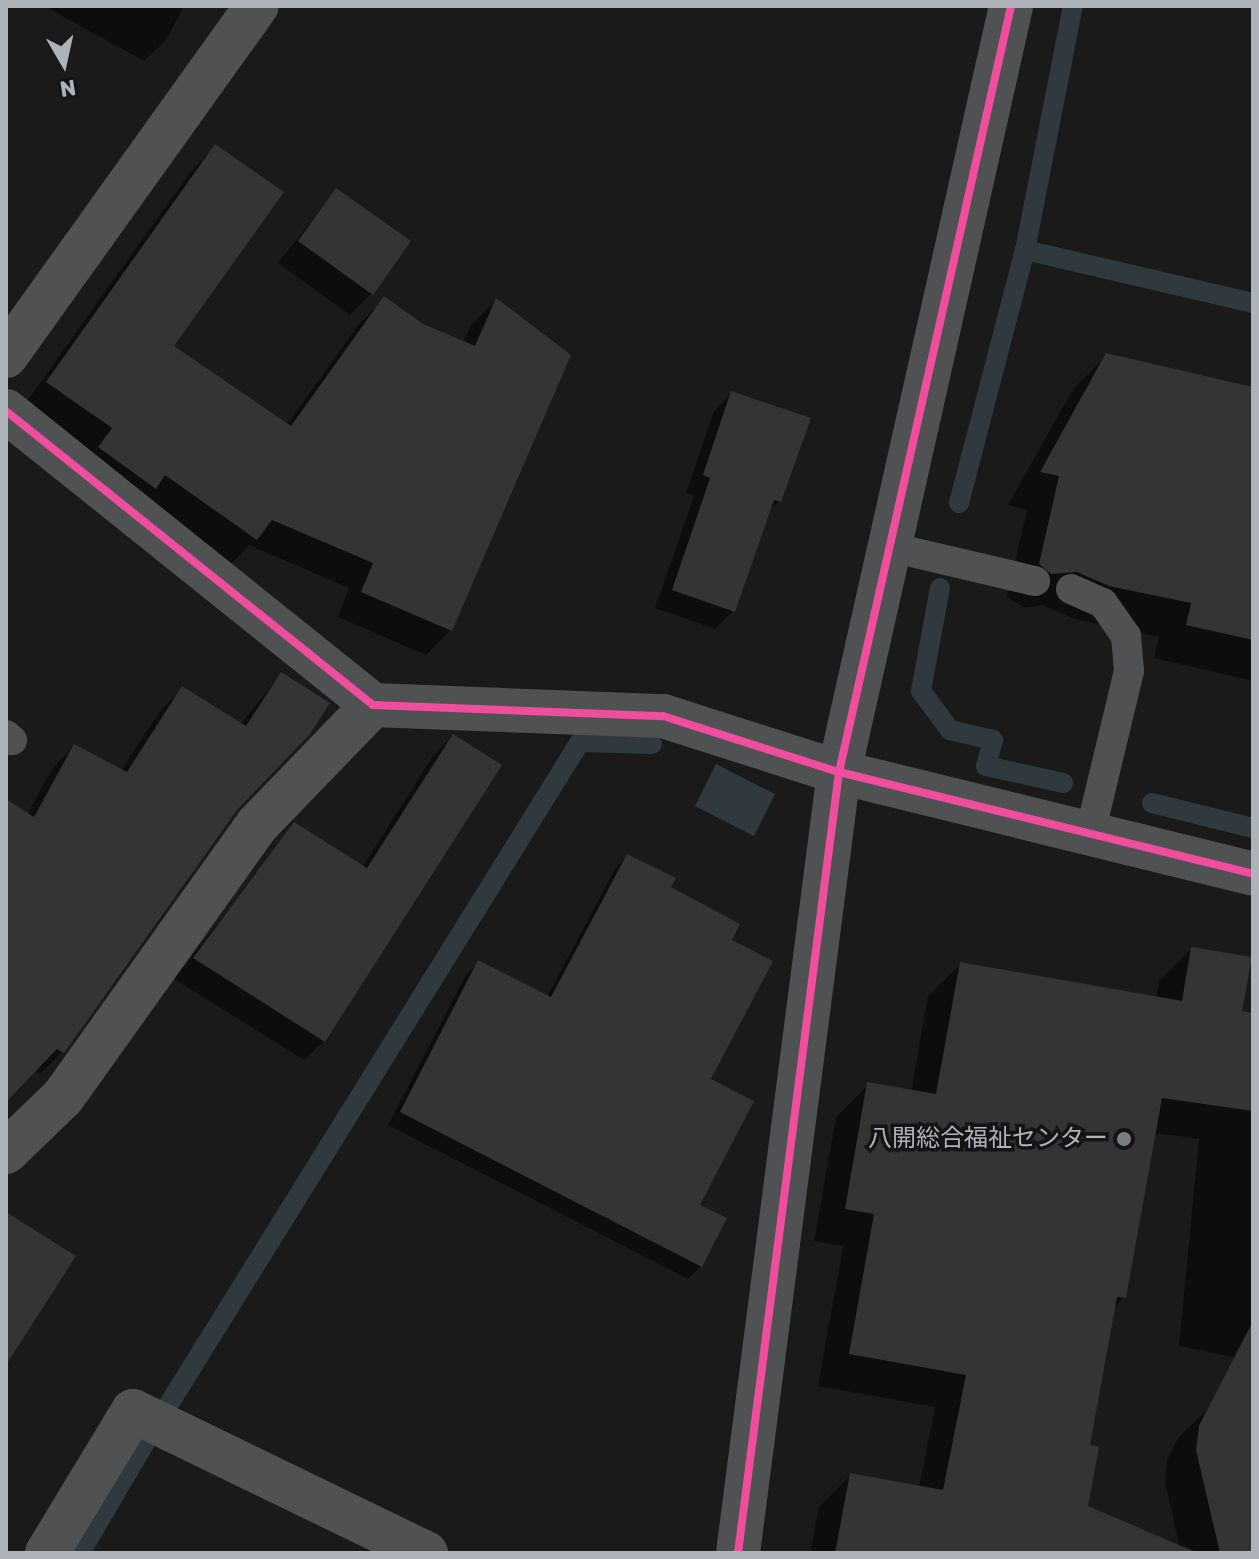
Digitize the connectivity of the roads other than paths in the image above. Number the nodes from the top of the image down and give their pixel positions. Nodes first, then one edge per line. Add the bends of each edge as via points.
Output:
1 (257, 6) edge
2 (1011, 6) edge
3 (6, 356) edge
4 (6, 411) edge
5 (890, 547) junction
6 (1035, 581) dead end
7 (1071, 589) dead end
8 (373, 705) junction
9 (839, 772) junction
10 (1090, 834) junction
11 (1253, 874) edge
12 (6, 1152) edge
13 (47, 1553) edge
14 (426, 1553) edge
15 (738, 1553) edge

1 - 3 street
2 - 5 street
4 - 8 street
5 - 6 lane
5 - 9 street
7 - 10 lane via 1103,603 1126,636 1129,671
8 - 9 street via 663,716
8 - 12 street via 257,825 63,1097
9 - 10 street
9 - 15 street
10 - 11 street
13 - 14 street via 133,1411

